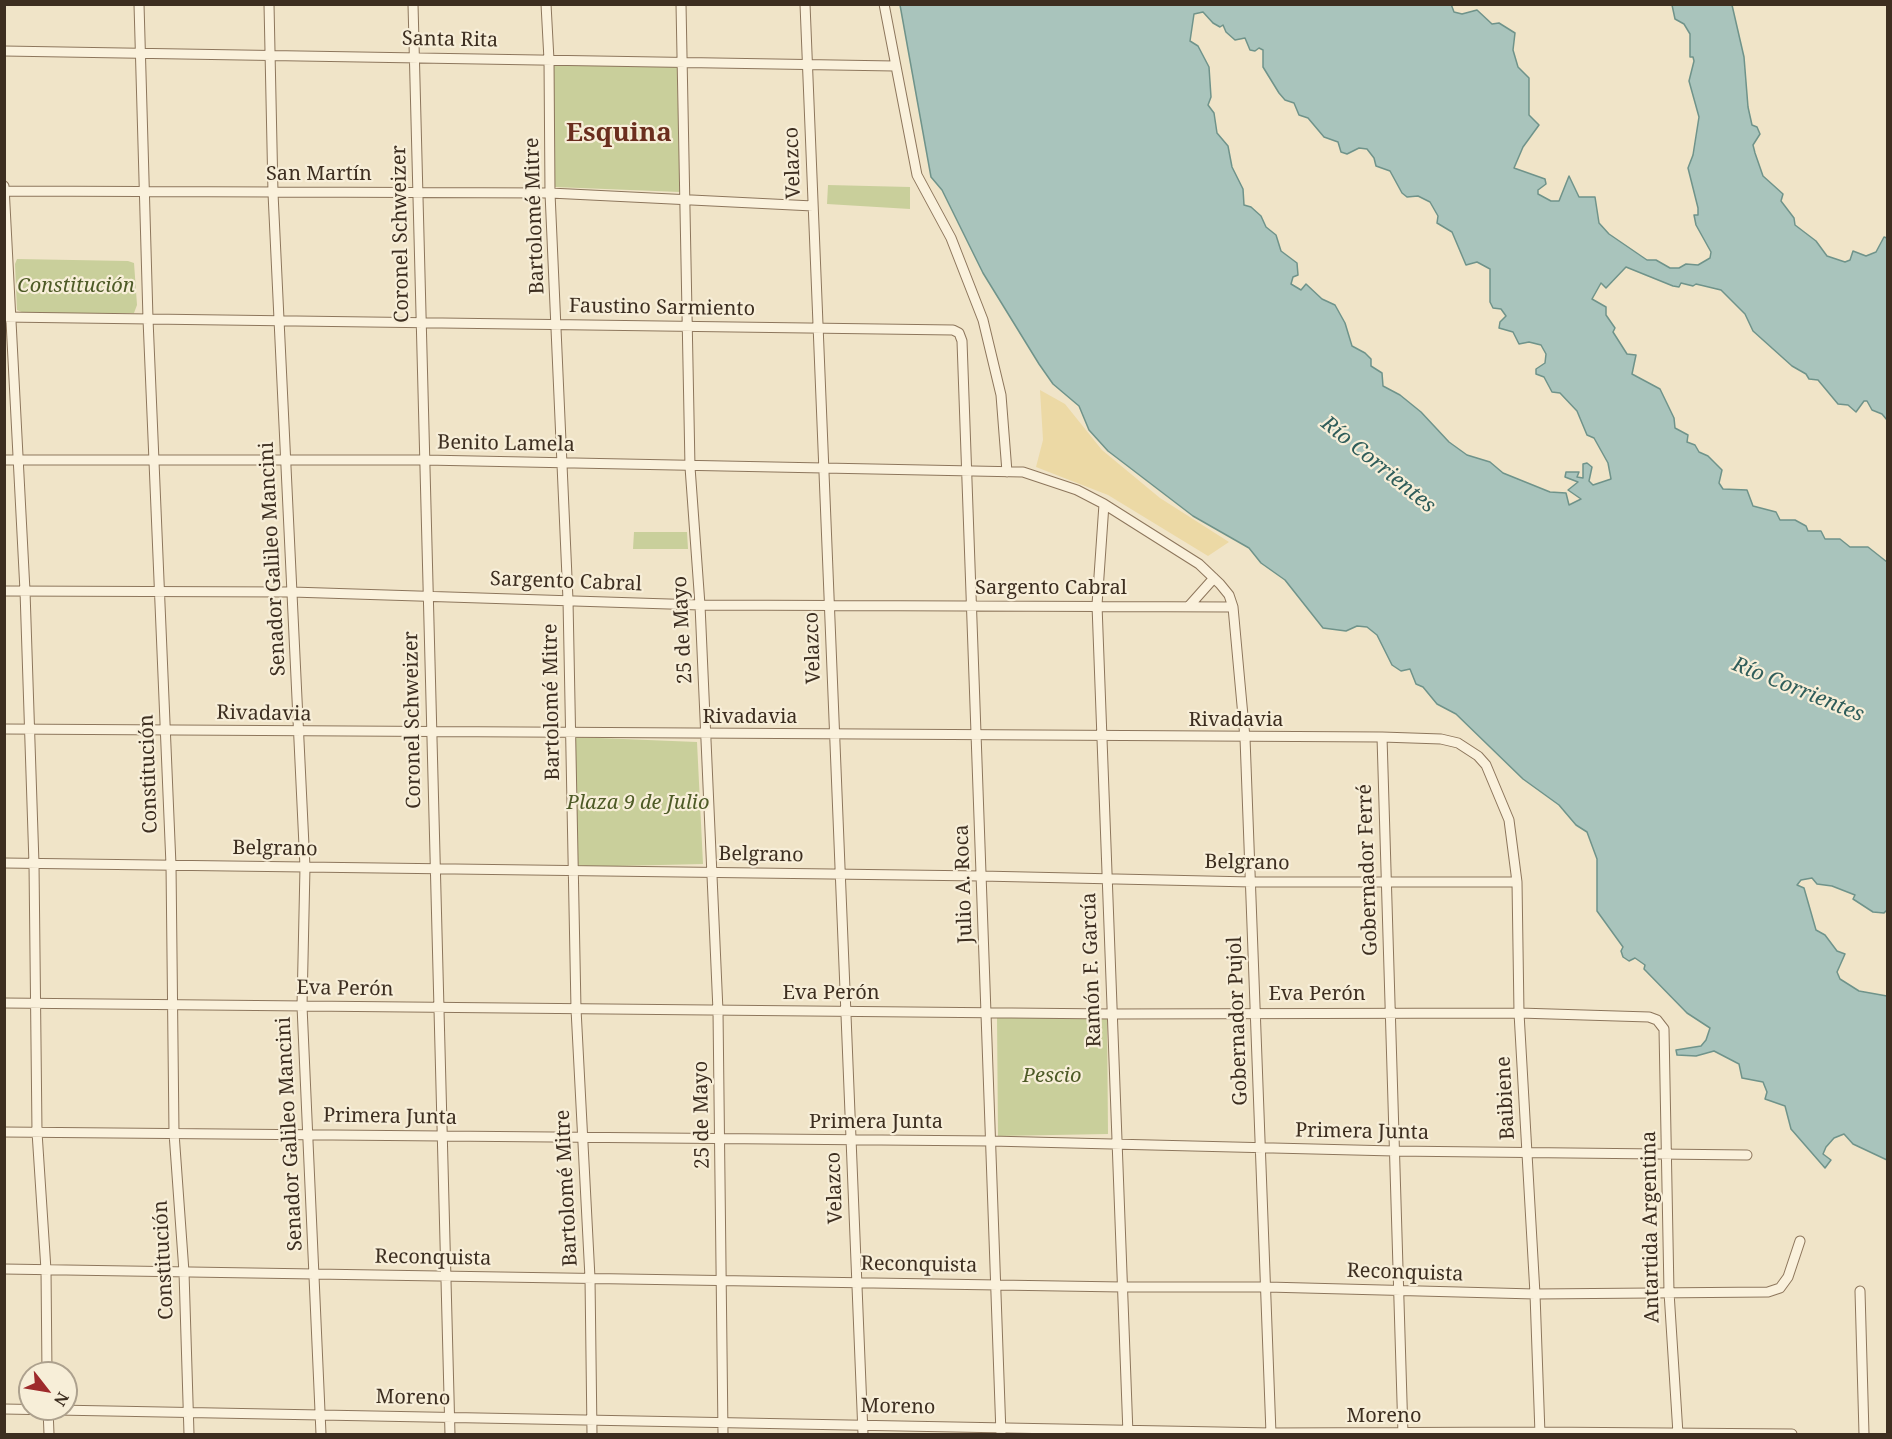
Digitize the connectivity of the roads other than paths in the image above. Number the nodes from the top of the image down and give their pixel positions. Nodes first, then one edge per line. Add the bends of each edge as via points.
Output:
1 (139, 4) edge
2 (269, 4) edge
3 (413, 4) edge
4 (546, 4) edge
5 (681, 4) edge
6 (805, 4) edge
7 (884, 4) edge
8 (4, 51) edge
9 (142, 54) junction
10 (271, 56) junction
11 (414, 58) junction
12 (549, 60) junction
13 (682, 62) junction
14 (807, 65) junction
15 (894, 66) junction
16 (5, 189) edge
17 (145, 191) junction
18 (273, 192) junction
19 (418, 192) junction
20 (550, 193) junction
21 (683, 199) junction
22 (813, 206) junction
23 (8, 317) edge
24 (148, 319) junction
25 (279, 320) junction
26 (421, 323) junction
27 (557, 325) junction
28 (687, 328) junction
29 (818, 329) junction
30 (959, 333) joint
31 (4, 460) edge
32 (17, 460) junction
33 (154, 460) junction
34 (425, 460) junction
35 (285, 461) junction
36 (562, 463) junction
37 (690, 467) junction
38 (824, 468) junction
39 (967, 470) junction
40 (1007, 472) junction
41 (1104, 504) junction
42 (1214, 578) junction
43 (160, 590) junction
44 (4, 591) edge
45 (25, 591) junction
46 (292, 592) junction
47 (428, 596) junction
48 (568, 600) junction
49 (700, 605) junction
50 (829, 605) junction
51 (1097, 605) junction
52 (1189, 606) junction
53 (971, 607) junction
54 (1233, 607) junction
55 (4, 729) edge
56 (30, 730) junction
57 (165, 731) junction
58 (300, 733) junction
59 (432, 733) junction
60 (571, 734) junction
61 (706, 734) junction
62 (835, 735) junction
63 (976, 735) junction
64 (1101, 736) junction
65 (1382, 737) junction
66 (1245, 738) junction
67 (1486, 765) joint
68 (4, 863) edge
69 (34, 864) junction
70 (171, 865) junction
71 (305, 867) junction
72 (435, 869) junction
73 (572, 870) junction
74 (711, 872) junction
75 (840, 874) junction
76 (981, 876) junction
77 (1107, 878) junction
78 (1386, 880) junction
79 (1252, 882) junction
80 (1517, 882) junction
81 (4, 1003) edge
82 (35, 1003) junction
83 (171, 1005) junction
84 (302, 1006) junction
85 (439, 1008) junction
86 (576, 1009) junction
87 (718, 1011) junction
88 (846, 1011) junction
89 (1255, 1012) junction
90 (986, 1013) junction
91 (1390, 1013) junction
92 (1519, 1013) junction
93 (1112, 1014) junction
94 (1657, 1020) joint
95 (4, 1132) edge
96 (37, 1132) junction
97 (174, 1134) junction
98 (310, 1135) junction
99 (442, 1136) junction
100 (581, 1137) junction
101 (719, 1138) junction
102 (851, 1140) junction
103 (991, 1141) junction
104 (1117, 1142) junction
105 (1260, 1148) junction
106 (1394, 1151) junction
107 (1526, 1152) junction
108 (1668, 1154) junction
109 (1746, 1155) dead end
110 (1800, 1241) dead end
111 (4, 1269) edge
112 (46, 1270) junction
113 (184, 1272) junction
114 (315, 1274) junction
115 (446, 1276) junction
116 (590, 1278) junction
117 (723, 1280) junction
118 (857, 1282) junction
119 (996, 1284) junction
120 (1122, 1287) junction
121 (1267, 1287) junction
122 (1398, 1291) junction
123 (1860, 1291) dead end
124 (1669, 1292) junction
125 (1535, 1294) junction
126 (47, 1361) edge
127 (78, 1410) edge
128 (188, 1412) junction
129 (320, 1414) junction
130 (449, 1417) junction
131 (591, 1419) junction
132 (723, 1422) junction
133 (863, 1429) edge
134 (1001, 1430) edge
135 (1128, 1432) edge
136 (1540, 1433) edge
137 (189, 1434) edge
138 (321, 1434) edge
139 (450, 1434) edge
140 (592, 1434) edge
141 (723, 1434) edge
142 (1271, 1434) edge
143 (1403, 1434) edge
144 (1678, 1434) edge
145 (1792, 1434) edge
146 (1864, 1434) edge

1 - 9 street, Constitución
2 - 10 street, Senador Galileo Mancini
3 - 11 street, Coronel Schweizer
4 - 12 street, Bartolomé Mitre
5 - 13 street, 25 de Mayo
6 - 14 street, Velazco
7 - 15 street
8 - 9 street, Santa Rita
9 - 10 street, Santa Rita
9 - 17 street, Constitución
10 - 11 street, Santa Rita
10 - 18 street, Senador Galileo Mancini
11 - 12 street, Santa Rita
11 - 19 street, Coronel Schweizer
12 - 13 street, Santa Rita
12 - 20 street, Bartolomé Mitre
13 - 14 street, Santa Rita
13 - 21 street, 25 de Mayo
14 - 15 street, Santa Rita
14 - 22 street, Velazco
15 - 40 street via 917,175 951,238 983,320 1001,395
16 - 17 street, San Martín
16 - 23 street
17 - 18 street, San Martín
17 - 24 street, Constitución
18 - 19 street, San Martín
18 - 25 street, Senador Galileo Mancini
19 - 20 street, San Martín
19 - 26 street, Coronel Schweizer
20 - 21 street, San Martín
20 - 27 street, Bartolomé Mitre
21 - 22 street, San Martín
21 - 28 street, 25 de Mayo
22 - 29 street, Velazco
23 - 24 street, Faustino Sarmiento
23 - 32 street
24 - 25 street, Faustino Sarmiento
24 - 33 street, Constitución
25 - 26 street, Faustino Sarmiento
25 - 35 street, Senador Galileo Mancini
26 - 27 street, Faustino Sarmiento
26 - 34 street, Coronel Schweizer
27 - 28 street, Faustino Sarmiento
27 - 36 street, Bartolomé Mitre
28 - 29 street, Faustino Sarmiento
28 - 37 street, 25 de Mayo
29 - 30 street, Faustino Sarmiento
29 - 38 street, Velazco
30 - 39 street, Julio A. Roca
31 - 32 street, Benito Lamela
32 - 33 street, Benito Lamela
32 - 45 street
33 - 35 street, Benito Lamela
33 - 43 street, Constitución
34 - 35 street, Benito Lamela
34 - 36 street, Benito Lamela
34 - 47 street, Coronel Schweizer
35 - 46 street, Senador Galileo Mancini
36 - 37 street, Benito Lamela
36 - 48 street, Bartolomé Mitre
37 - 38 street, Benito Lamela
37 - 49 street, 25 de Mayo
38 - 39 street, Benito Lamela
38 - 50 street, Velazco
39 - 40 street, Benito Lamela
39 - 53 street, Julio A. Roca
40 - 41 street, Benito Lamela via 1049,480
41 - 42 street, Benito Lamela via 1190,558
41 - 51 street, Ramón F. García
42 - 52 street
42 - 54 street, Benito Lamela via 1229,595
43 - 45 street, Sargento Cabral
43 - 46 street, Sargento Cabral
43 - 57 street, Constitución
44 - 45 street, Sargento Cabral
45 - 56 street
46 - 47 street, Sargento Cabral
46 - 58 street, Senador Galileo Mancini
47 - 48 street, Sargento Cabral
47 - 59 street, Coronel Schweizer
48 - 49 street, Sargento Cabral
48 - 60 street, Bartolomé Mitre
49 - 50 street, Sargento Cabral
49 - 61 street, 25 de Mayo
50 - 53 street, Sargento Cabral
50 - 62 street, Velazco
51 - 52 street, Sargento Cabral
51 - 53 street, Sargento Cabral
51 - 64 street, Ramón F. García
52 - 54 street, Sargento Cabral
53 - 63 street, Julio A. Roca
54 - 66 street, Gobernador Pujol
55 - 56 street, Rivadavia
56 - 57 street, Rivadavia
56 - 69 street
57 - 58 street, Rivadavia
57 - 70 street, Constitución
58 - 59 street, Rivadavia
58 - 71 street, Senador Galileo Mancini
59 - 60 street, Rivadavia
59 - 72 street, Coronel Schweizer
60 - 61 street, Rivadavia
60 - 73 street, Bartolomé Mitre
61 - 62 street, Rivadavia
61 - 74 street, 25 de Mayo
62 - 63 street, Rivadavia
62 - 75 street, Velazco
63 - 64 street, Rivadavia
63 - 76 street, Julio A. Roca
64 - 66 street, Rivadavia
64 - 77 street, Ramón F. García
65 - 66 street, Rivadavia
65 - 67 street, Rivadavia via 1458,743
65 - 78 street, Gobernador Ferré
66 - 79 street, Gobernador Pujol
67 - 80 street, Baibiene via 1509,820
68 - 69 street, Belgrano
69 - 70 street, Belgrano
69 - 82 street
70 - 71 street, Belgrano
70 - 83 street, Constitución
71 - 72 street, Belgrano
71 - 84 street, Senador Galileo Mancini
72 - 73 street, Belgrano
72 - 85 street, Coronel Schweizer
73 - 74 street, Belgrano
73 - 86 street, Bartolomé Mitre
74 - 75 street, Belgrano
74 - 87 street, 25 de Mayo
75 - 76 street, Belgrano
75 - 88 street, Velazco
76 - 77 street, Belgrano
76 - 90 street, Julio A. Roca
77 - 79 street, Belgrano
77 - 93 street, Ramón F. García
78 - 79 street, Belgrano
78 - 80 street, Belgrano
78 - 91 street, Gobernador Ferré
79 - 89 street, Gobernador Pujol
80 - 92 street, Baibiene
81 - 82 street, Eva Perón
82 - 83 street, Eva Perón
82 - 96 street
83 - 84 street, Eva Perón
83 - 97 street, Constitución
84 - 85 street, Eva Perón
84 - 98 street, Senador Galileo Mancini
85 - 86 street, Eva Perón
85 - 99 street, Coronel Schweizer
86 - 87 street, Eva Perón
86 - 100 street, Bartolomé Mitre
87 - 88 street, Eva Perón
87 - 101 street, 25 de Mayo
88 - 90 street, Eva Perón
88 - 102 street, Velazco
89 - 91 street, Eva Perón
89 - 93 street, Eva Perón
89 - 105 street, Gobernador Pujol
90 - 93 street, Eva Perón
90 - 103 street, Julio A. Roca
91 - 92 street, Eva Perón
91 - 106 street, Gobernador Ferré
92 - 94 street, Eva Perón
92 - 107 street, Baibiene
93 - 104 street, Ramón F. García
94 - 108 street, Antartida Argentina via 1664,1029
95 - 96 street, Primera Junta
96 - 97 street, Primera Junta
96 - 112 street
97 - 98 street, Primera Junta
97 - 113 street, Constitución
98 - 99 street, Primera Junta
98 - 114 street, Senador Galileo Mancini
99 - 100 street, Primera Junta
99 - 115 street, Coronel Schweizer
100 - 101 street, Primera Junta
100 - 116 street, Bartolomé Mitre
101 - 102 street, Primera Junta
101 - 117 street, 25 de Mayo
102 - 103 street, Primera Junta
102 - 118 street, Velazco
103 - 104 street, Primera Junta
103 - 119 street, Julio A. Roca
104 - 105 street, Primera Junta
104 - 120 street, Ramón F. García
105 - 106 street, Primera Junta
105 - 121 street, Gobernador Pujol
106 - 107 street, Primera Junta
106 - 122 street, Gobernador Ferré
107 - 108 street, Primera Junta
107 - 125 street, Baibiene
108 - 109 street, Primera Junta
108 - 124 street, Antartida Argentina
110 - 124 street, Reconquista via 1788,1277 1780,1287 1768,1292
111 - 112 street, Reconquista
112 - 113 street, Reconquista
112 - 126 street
113 - 114 street, Reconquista
113 - 128 street, Constitución
114 - 115 street, Reconquista
114 - 129 street, Senador Galileo Mancini
115 - 116 street, Reconquista
115 - 130 street, Coronel Schweizer
116 - 117 street, Reconquista
116 - 131 street, Bartolomé Mitre
117 - 118 street, Reconquista
117 - 132 street, 25 de Mayo
118 - 119 street, Reconquista
118 - 133 street, Velazco
119 - 120 street, Reconquista
119 - 134 street, Julio A. Roca
120 - 121 street, Reconquista
120 - 135 street, Ramón F. García
121 - 122 street, Reconquista
121 - 142 street, Gobernador Pujol
122 - 125 street, Reconquista
122 - 143 street, Gobernador Ferré
123 - 146 street
124 - 125 street, Reconquista
124 - 144 street, Antartida Argentina
125 - 136 street, Baibiene
127 - 128 street, Moreno
128 - 129 street, Moreno
128 - 137 street, Constitución
129 - 130 street, Moreno
129 - 138 street, Senador Galileo Mancini
130 - 131 street, Moreno
130 - 139 street, Coronel Schweizer
131 - 132 street, Moreno
131 - 140 street, Bartolomé Mitre
132 - 133 street, Moreno
132 - 141 street, 25 de Mayo
133 - 134 street, Moreno
134 - 135 street, Moreno
135 - 142 street, Moreno
136 - 143 street, Moreno
136 - 144 street, Moreno
142 - 143 street, Moreno
144 - 145 street, Moreno

